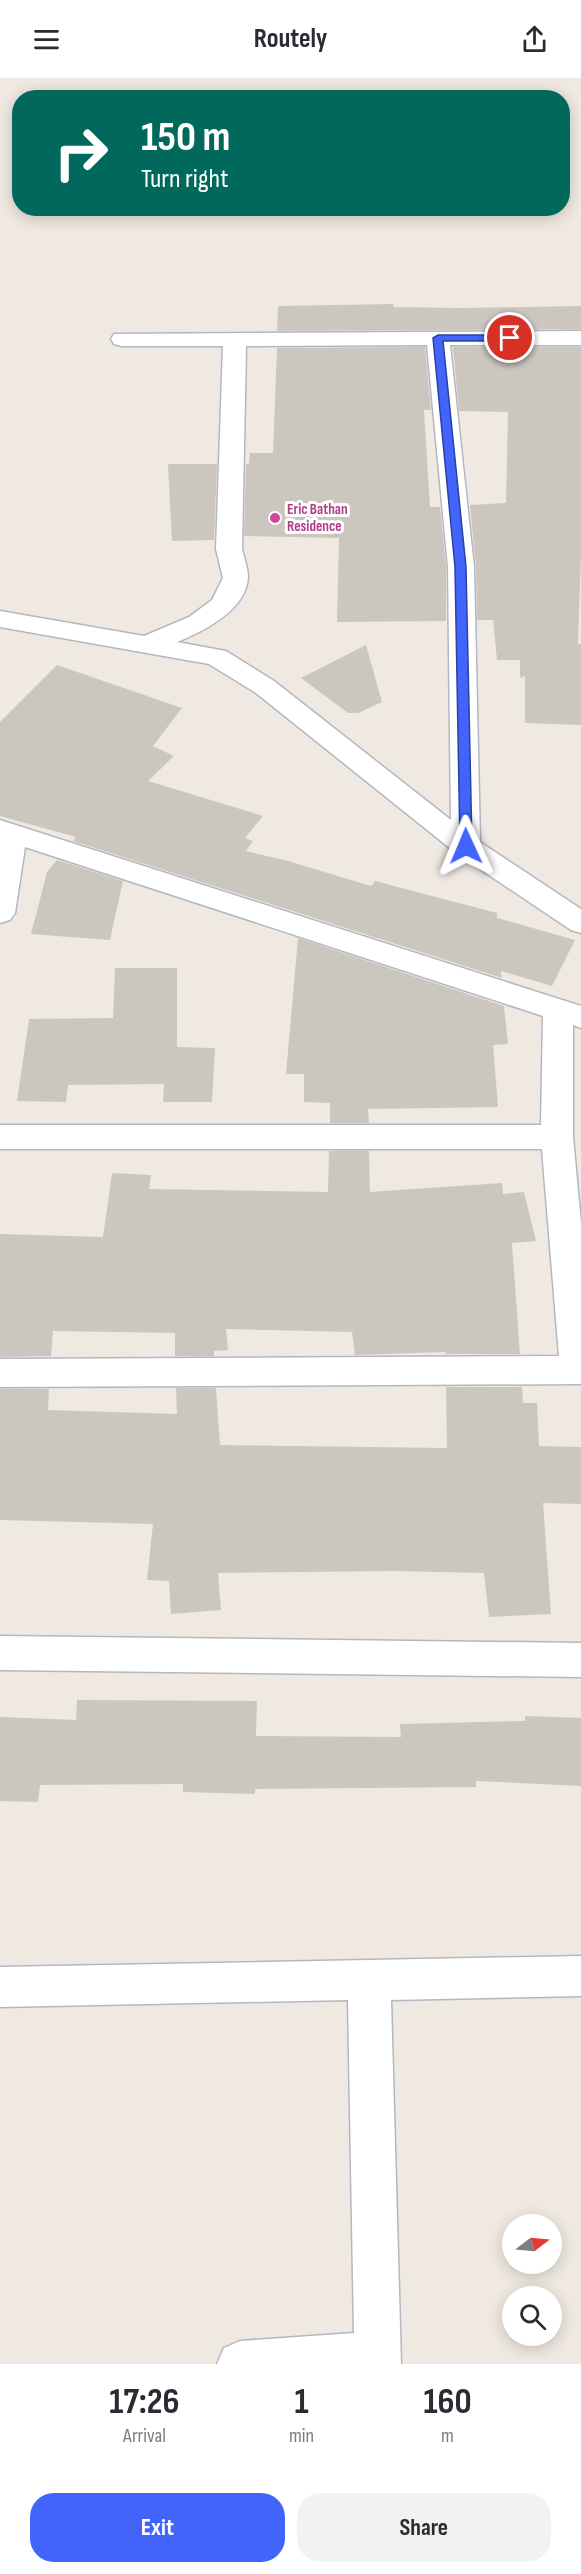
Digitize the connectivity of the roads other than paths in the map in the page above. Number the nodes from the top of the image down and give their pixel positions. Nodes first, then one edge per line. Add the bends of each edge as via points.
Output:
1 (438, 338) junction
2 (581, 338) edge
3 (122, 339) dead end
4 (235, 339) junction
5 (0, 619) edge
6 (146, 645) junction
7 (6, 831) edge
8 (466, 846) junction
9 (0, 913) edge
10 (581, 923) edge
11 (570, 1014) edge
12 (0, 1137) edge
13 (557, 1137) junction
14 (579, 1370) edge
15 (0, 1373) edge
16 (0, 1653) edge
17 (581, 1660) edge
18 (581, 1976) edge
19 (369, 1979) junction
20 (0, 1987) edge
21 (377, 2360) edge
22 (240, 2364) edge

1 - 2 street
1 - 4 street
1 - 8 street via 460,567
3 - 4 street
4 - 6 street via 229,549 236,579 222,604 203,622
5 - 6 street
6 - 8 street via 217,657 238,669
7 - 9 street
7 - 11 street
8 - 10 street
11 - 13 street
12 - 13 street
13 - 14 street
14 - 15 street
16 - 17 street
18 - 19 street
19 - 20 street
19 - 21 street
21 - 22 street

